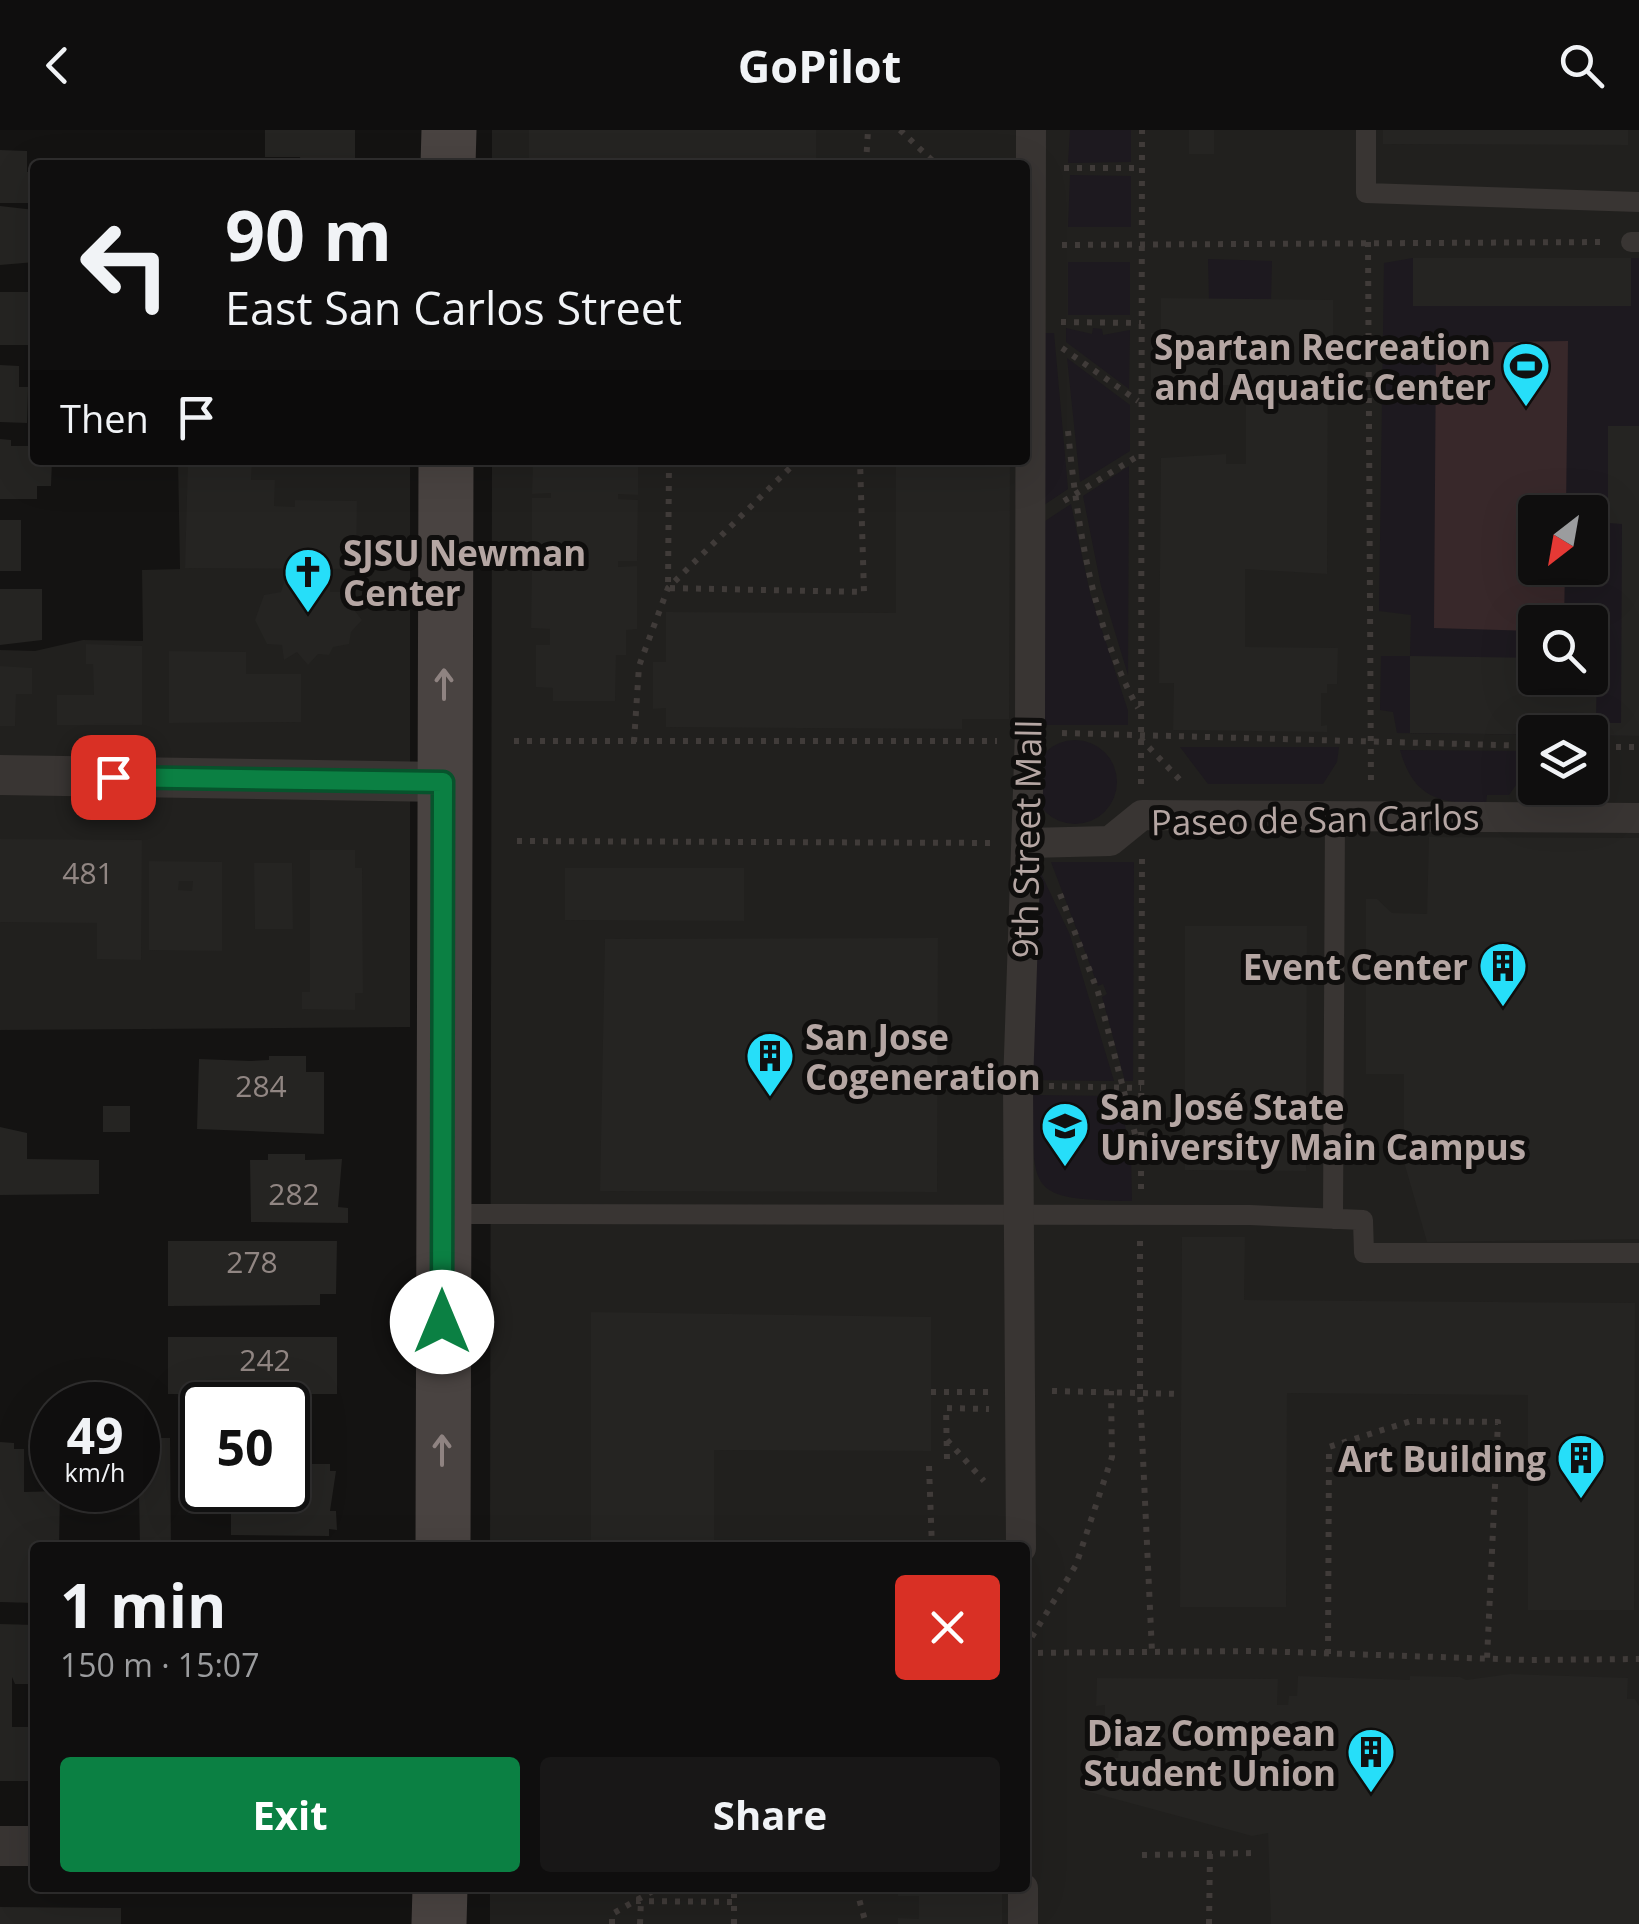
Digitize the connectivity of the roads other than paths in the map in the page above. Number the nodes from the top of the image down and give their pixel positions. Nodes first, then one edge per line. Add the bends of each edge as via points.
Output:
1 (448, 130) edge
2 (1031, 130) edge
3 (1366, 130) edge
4 (448, 160) edge
5 (1639, 202) edge
6 (446, 465) edge
7 (0, 775) edge
8 (443, 782) junction
9 (1335, 816) junction
10 (1639, 818) edge
11 (1028, 843) junction
12 (441, 1214) junction
13 (1019, 1217) junction
14 (1333, 1218) junction
15 (1639, 1253) edge
16 (443, 1542) edge
17 (1021, 1542) edge
18 (0, 1846) edge
19 (30, 1846) edge
20 (440, 1892) edge
21 (1023, 1892) edge
22 (439, 1924) edge
23 (1023, 1924) edge

1 - 4 main road
2 - 11 street, 9th Street Mall via 1046,246 1046,323 1032,524
3 - 5 lane via 1366,193
8 -> 6 main road
7 - 8 street
8 - 12 main road
9 - 10 street, Paseo de San Carlos
9 - 11 street, Paseo de San Carlos via 1142,815 1110,841
9 - 14 lane
11 - 13 street, 9th Street Mall
12 - 13 lane
16 -> 12 main road
13 - 14 lane
13 - 17 street, 9th Street Mall
14 - 15 lane via 1364,1220 1364,1252
18 - 19 street
20 - 22 main road
21 - 23 street

